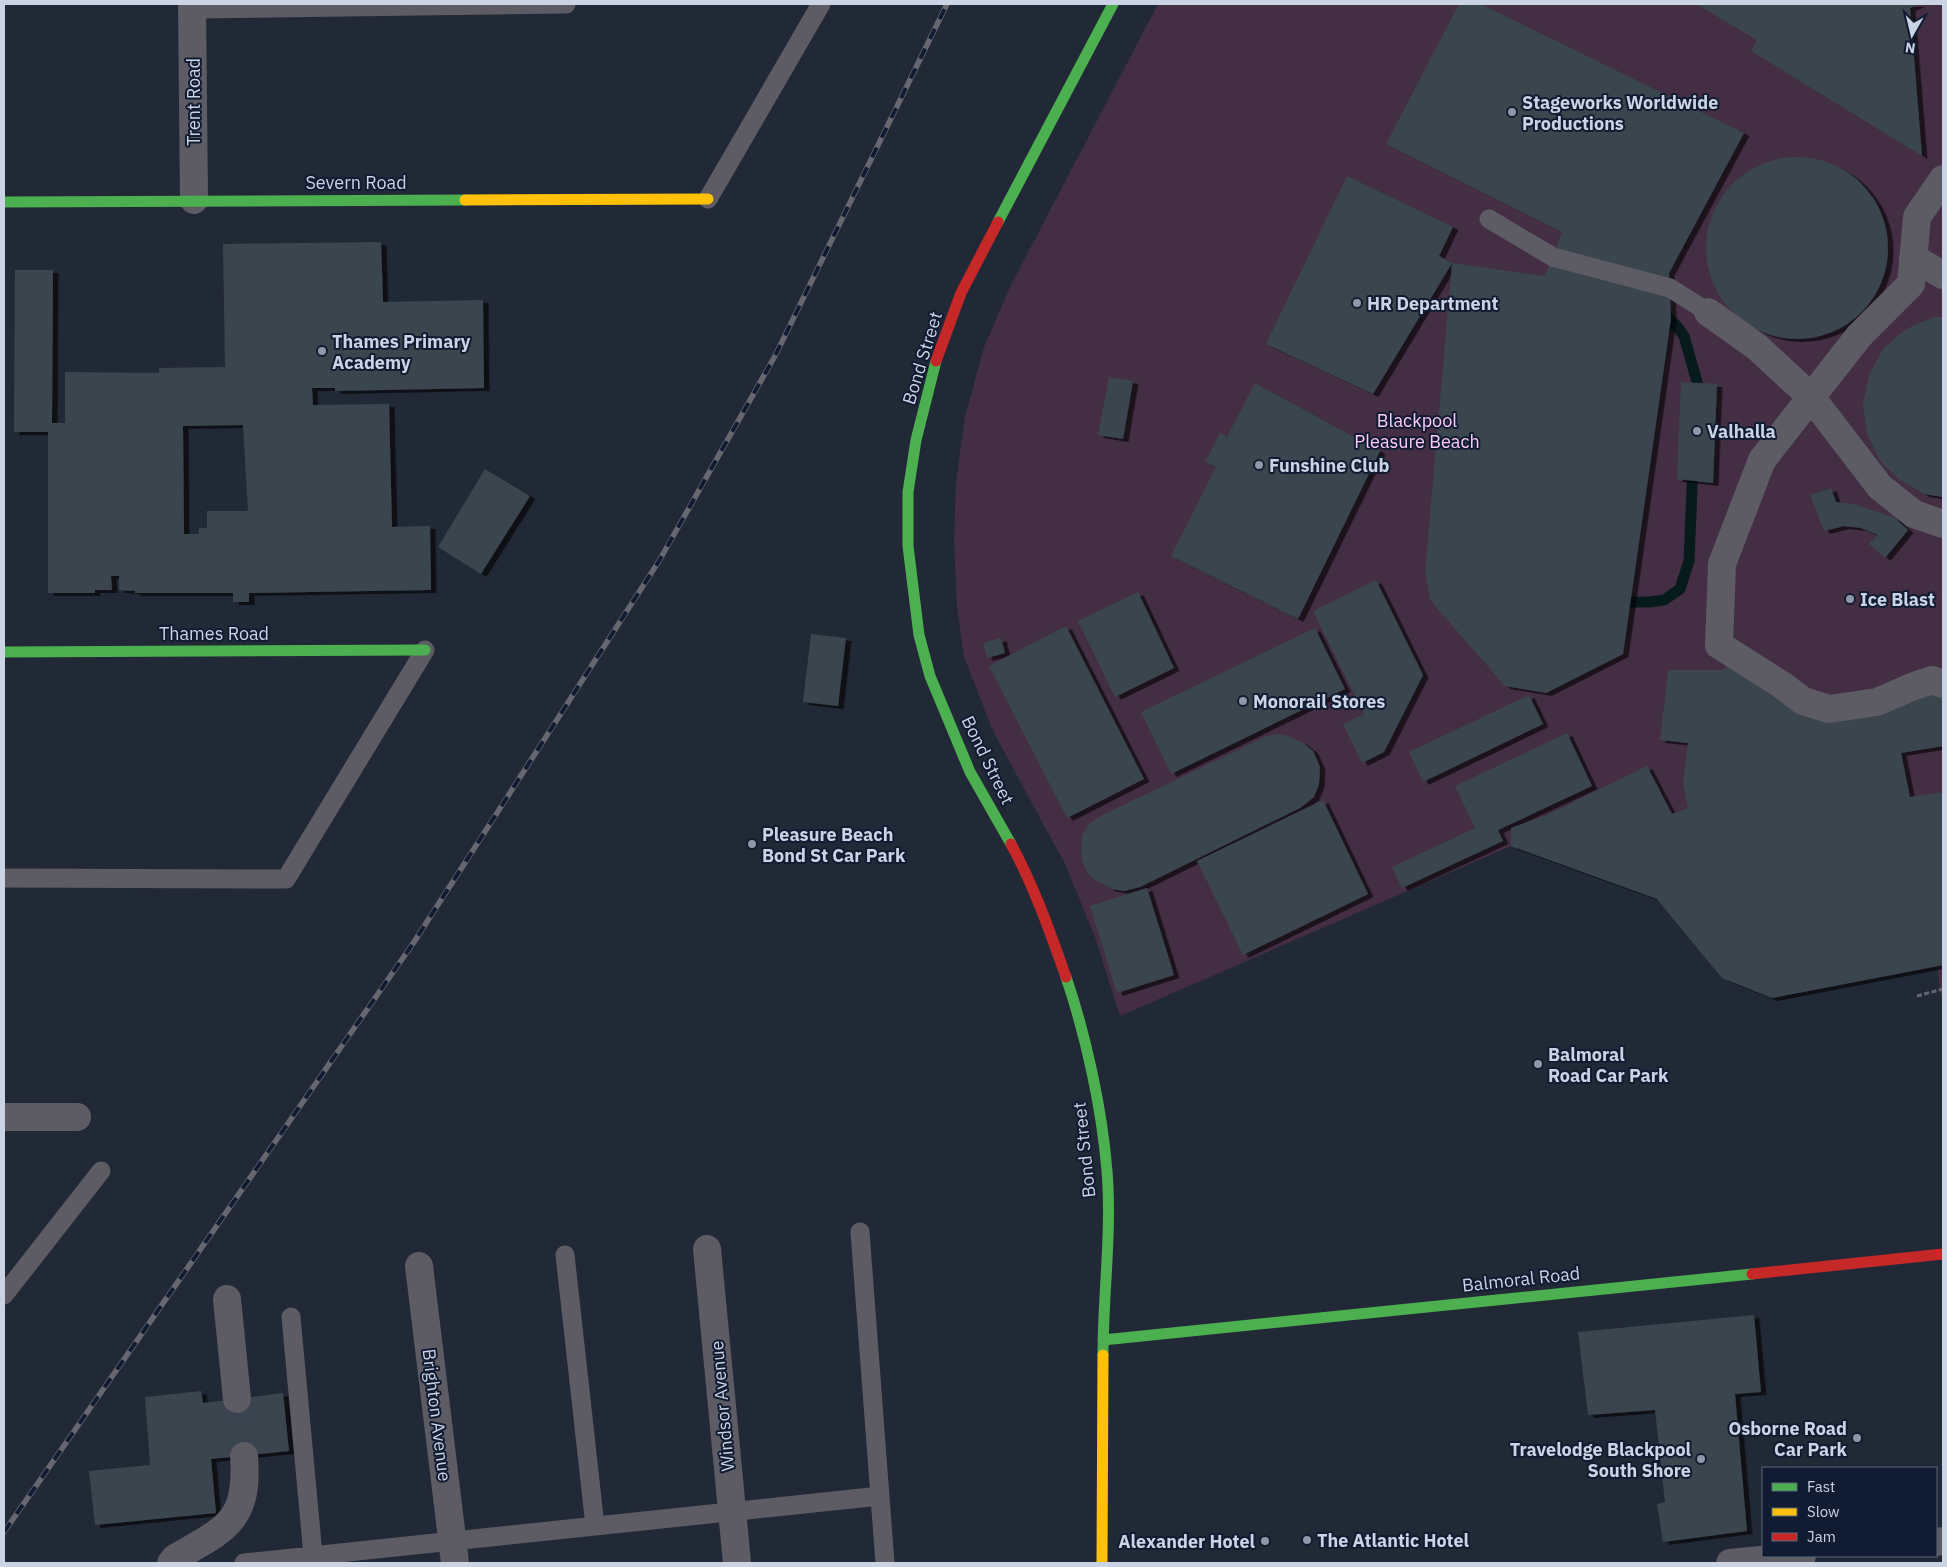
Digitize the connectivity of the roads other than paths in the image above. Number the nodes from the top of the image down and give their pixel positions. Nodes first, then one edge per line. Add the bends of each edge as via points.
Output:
1 (566, 4) edge
2 (821, 4) edge
3 (1113, 4) edge
4 (192, 6) edge
5 (1943, 179) edge
6 (708, 199) joint
7 (194, 200) junction
8 (4, 202) edge
9 (1489, 219) dead end
10 (1913, 258) junction
11 (1943, 274) edge
12 (1708, 312) joint
13 (1811, 397) junction
14 (1943, 524) edge
15 (425, 650) joint
16 (4, 652) edge
17 (1943, 684) edge
18 (4, 878) edge
19 (4, 1117) edge
20 (77, 1117) dead end
21 (101, 1172) dead end
22 (860, 1232) dead end
23 (707, 1249) dead end
24 (1943, 1254) edge
25 (565, 1255) dead end
26 (418, 1266) dead end
27 (4, 1295) edge
28 (227, 1299) dead end
29 (291, 1317) dead end
30 (1103, 1340) junction
31 (237, 1399) tunnel mouth
32 (244, 1456) tunnel mouth
33 (880, 1496) junction
34 (732, 1511) junction
35 (595, 1526) junction
36 (454, 1552) edge
37 (313, 1555) junction
38 (1792, 1557) edge
39 (171, 1563) edge
40 (244, 1563) edge
41 (737, 1563) edge
42 (886, 1563) edge
43 (1102, 1563) edge
44 (1730, 1563) edge

1 - 4 lane
2 - 6 lane
3 - 30 street, Bond Street via 961,293 933,370 916,440 908,492 908,546 913,595 930,676 970,772 1022,864 1049,928 1085,1047 1099,1110 1107,1172
4 - 7 street, Trent Road
5 - 10 street via 1917,217
6 - 7 street, Severn Road
7 - 8 street, Severn Road
9 - 12 lane via 1553,257 1670,288
10 - 11 street
10 - 13 street via 1911,284 1859,336
12 - 13 street via 1757,347
13 - 14 street via 1880,487 1914,514
13 - 17 street via 1762,460 1722,564 1719,645 1803,701 1829,709 1876,702 1932,680
15 - 16 street, Thames Road
15 - 18 lane via 286,879
19 - 20 street
21 - 27 lane
22 - 33 lane
23 - 34 street, Windsor Avenue
24 - 30 street, Balmoral Road
25 - 35 lane
26 - 36 street, Brighton Avenue
28 - 31 street
29 - 37 lane
30 - 43 street, Bond Street
32 - 39 street via 242,1496 232,1520 212,1538
33 - 34 lane
33 - 42 lane
34 - 35 lane
34 - 41 street, Windsor Avenue
35 - 36 lane
36 - 37 lane
37 - 40 lane
38 - 44 street

